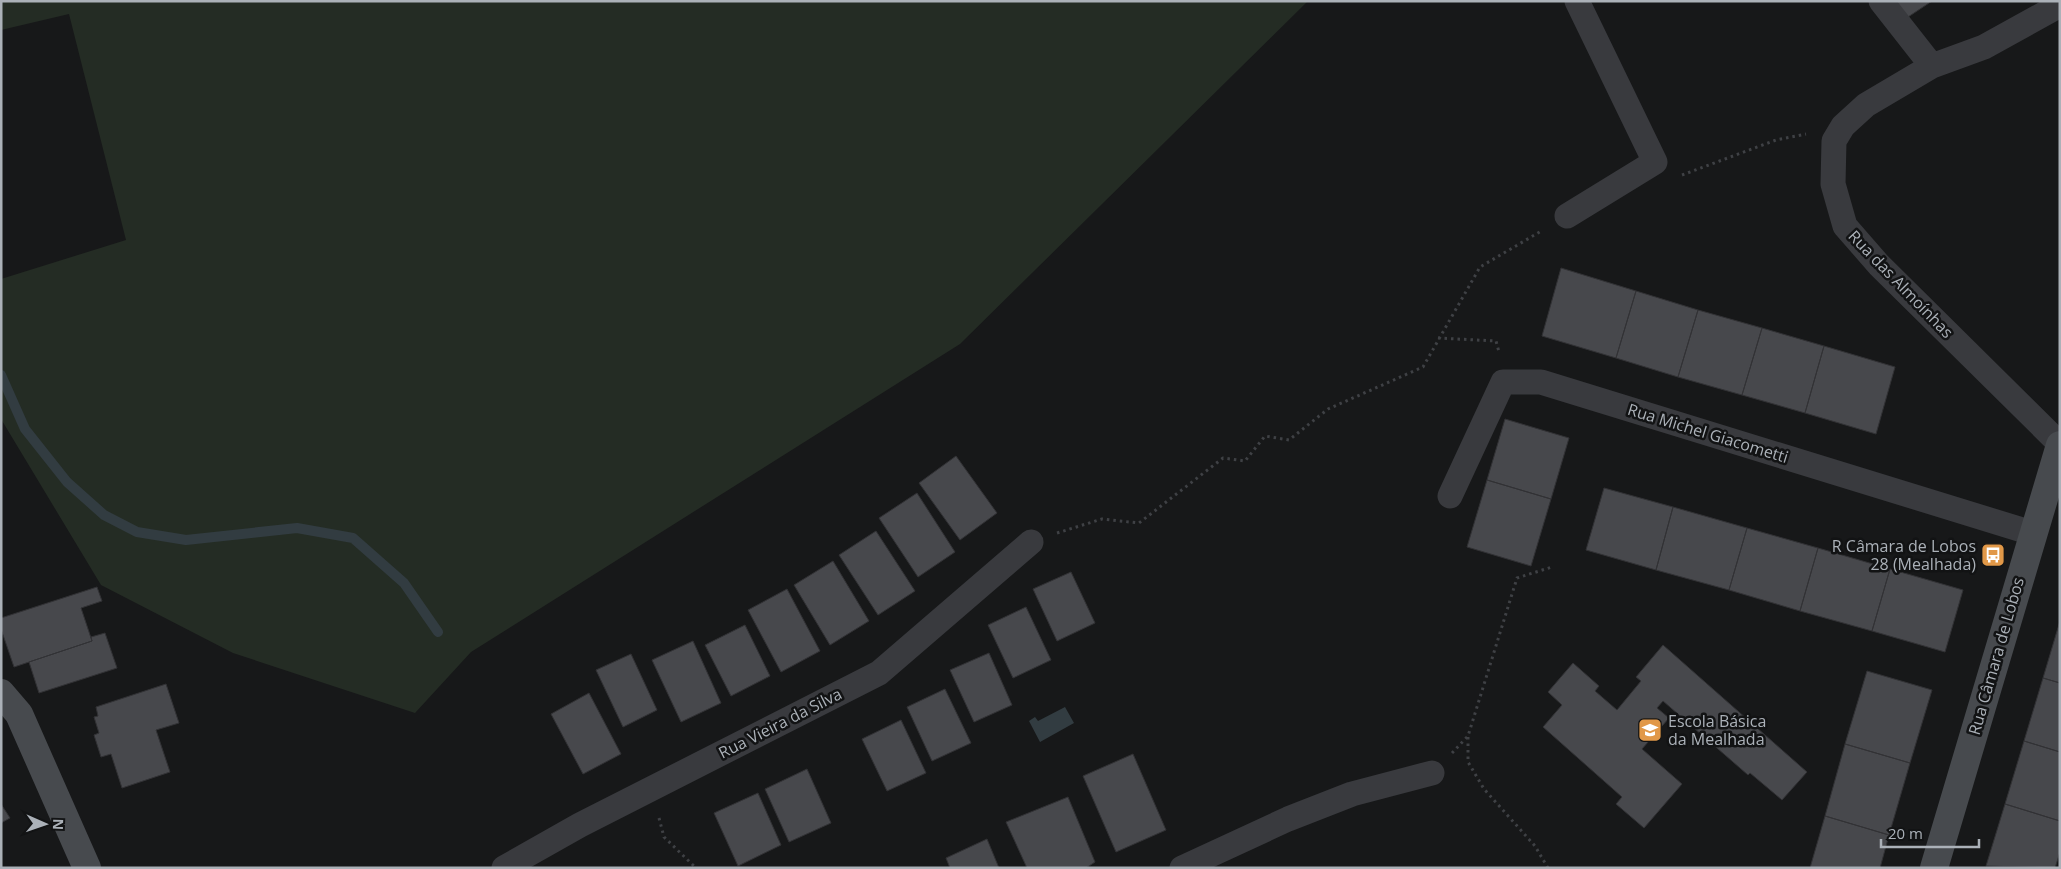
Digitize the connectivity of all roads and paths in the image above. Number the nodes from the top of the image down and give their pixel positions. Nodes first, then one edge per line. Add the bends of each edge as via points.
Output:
1 (1577, 1) edge
2 (1881, 1) edge
3 (2060, 5) edge
4 (1932, 66) junction
5 (1843, 126) junction
6 (1655, 162) junction
7 (1567, 216) joint
8 (1438, 338) junction
9 (1510, 382) junction
10 (2060, 444) edge
11 (1450, 496) dead end
12 (2032, 533) junction
13 (1030, 542) joint
14 (1552, 567) dead end
15 (1, 693) edge
16 (1468, 736) junction
17 (1432, 773) joint
18 (651, 789) junction
19 (87, 868) edge
20 (504, 868) edge
21 (696, 868) edge
22 (1182, 868) edge
23 (1548, 868) edge
24 (1934, 868) edge

1 - 6 street
2 - 4 street
3 - 4 street, Rua das Almoínhas via 1984,47
4 - 5 street, Rua das Almoínhas via 1866,105
5 - 6 path via 1776,140 1681,176
5 - 10 street, Rua das Almoínhas via 1834,141 1833,184 1845,226
6 - 7 street
7 - 8 path via 1480,267
8 - 9 path via 1496,341
8 - 13 path via 1423,367 1328,410 1289,440 1265,436 1245,461 1223,458 1139,523 1102,519
9 - 11 street via 1503,382
9 - 12 street, Rua Michel Giacometti via 1541,382
10 - 12 street, Rua Câmara de Lobos
12 - 24 street, Rua Câmara de Lobos
13 - 18 street, Rua Vieira da Silva via 879,673
14 - 16 path via 1518,578
15 - 19 street via 20,714
16 - 17 path
16 - 23 path via 1468,762 1484,789 1535,846
17 - 22 street via 1352,794 1288,819
18 - 20 street, Rua Vieira da Silva
18 - 21 path via 664,837

